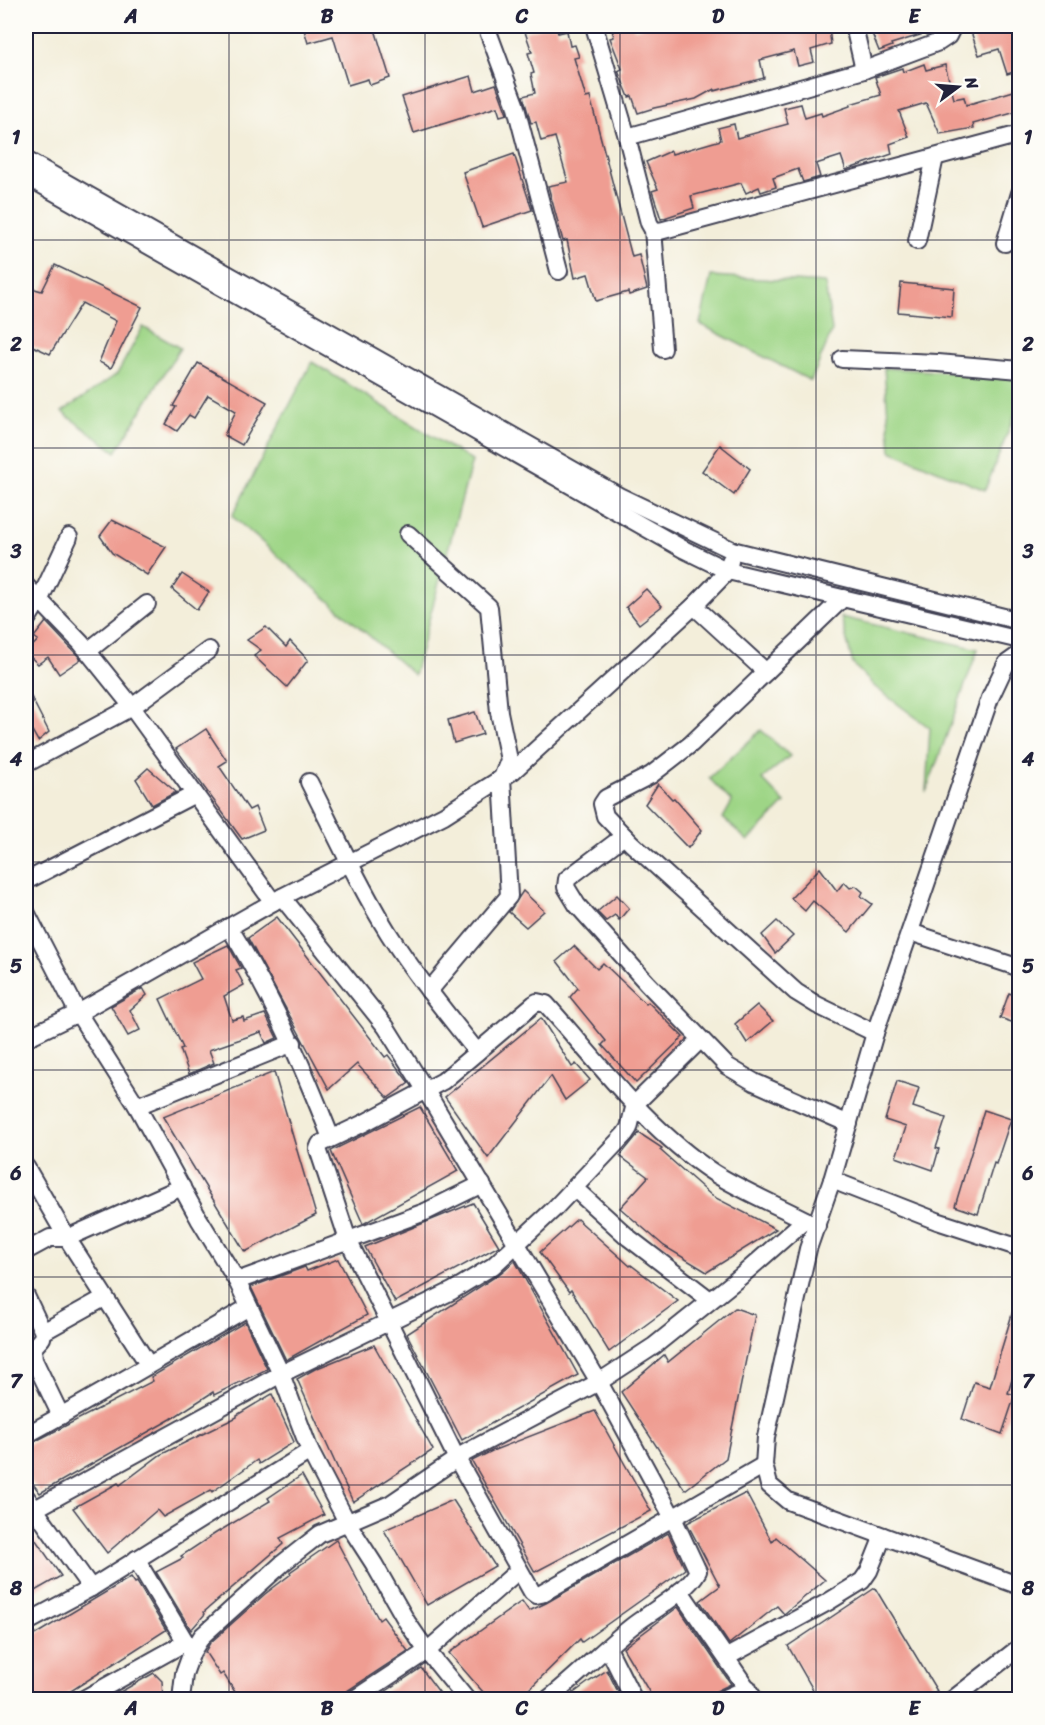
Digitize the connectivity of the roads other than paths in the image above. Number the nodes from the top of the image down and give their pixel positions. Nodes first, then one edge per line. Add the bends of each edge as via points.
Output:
1 (486, 26) edge
2 (594, 26) edge
3 (854, 26) edge
4 (953, 26) edge
5 (864, 70) junction
6 (1020, 134) edge
7 (627, 137) junction
8 (934, 157) junction
9 (26, 160) edge
10 (26, 176) edge
11 (1020, 193) edge
12 (653, 230) junction
13 (917, 241) dead end
14 (1005, 243) dead end
15 (559, 271) dead end
16 (663, 349) dead end
17 (842, 359) dead end
18 (1020, 370) edge
19 (408, 534) dead end
20 (69, 537) dead end
21 (732, 550) junction
22 (728, 571) junction
23 (26, 586) edge
24 (843, 598) junction
25 (40, 599) junction
26 (147, 604) dead end
27 (694, 606) junction
28 (26, 621) edge
29 (1020, 621) edge
30 (1020, 640) edge
31 (88, 651) junction
32 (209, 651) dead end
33 (1020, 654) edge
34 (766, 672) junction
35 (132, 707) junction
36 (26, 764) edge
37 (502, 778) junction
38 (309, 782) dead end
39 (195, 794) junction
40 (624, 836) junction
41 (350, 863) junction
42 (26, 881) edge
43 (277, 900) junction
44 (26, 912) edge
45 (229, 927) junction
46 (910, 932) junction
47 (1017, 967) dead end
48 (429, 991) junction
49 (78, 1013) junction
50 (875, 1033) junction
51 (26, 1038) edge
52 (700, 1040) junction
53 (293, 1043) junction
54 (477, 1052) junction
55 (426, 1091) junction
56 (635, 1104) junction
57 (137, 1106) junction
58 (849, 1124) junction
59 (331, 1138) junction
60 (26, 1167) edge
61 (832, 1180) junction
62 (482, 1184) junction
63 (182, 1187) junction
64 (574, 1188) junction
65 (811, 1223) junction
66 (67, 1238) junction
67 (348, 1240) junction
68 (517, 1243) junction
69 (1020, 1248) edge
70 (26, 1251) edge
71 (237, 1281) junction
72 (26, 1296) edge
73 (104, 1298) junction
74 (710, 1300) junction
75 (249, 1307) junction
76 (387, 1321) junction
77 (43, 1332) junction
78 (148, 1364) junction
79 (281, 1374) junction
80 (599, 1382) junction
81 (61, 1416) junction
82 (26, 1435) edge
83 (310, 1450) junction
84 (458, 1459) junction
85 (764, 1465) junction
86 (30, 1503) edge
87 (673, 1518) junction
88 (347, 1522) junction
89 (883, 1536) junction
90 (136, 1559) junction
91 (519, 1570) junction
92 (1020, 1586) edge
93 (91, 1588) junction
94 (680, 1591) junction
95 (26, 1623) edge
96 (189, 1647) junction
97 (1020, 1647) edge
98 (608, 1648) junction
99 (427, 1651) junction
100 (728, 1657) junction
101 (752, 1694) edge
102 (82, 1700) edge
103 (181, 1700) edge
104 (353, 1700) edge
105 (467, 1700) edge
106 (547, 1700) edge
107 (634, 1700) edge
108 (721, 1700) edge
109 (952, 1700) edge

1 - 15 street via 514,104
2 - 7 street
3 - 5 street
4 - 5 street via 939,42
5 - 7 street
6 - 8 street
7 - 12 street
8 - 12 street
8 - 13 street
9 - 21 street via 619,496
10 - 22 street via 672,543
11 - 14 street
12 - 16 street
17 - 18 street
19 - 37 street via 489,607 499,712 509,760
20 - 25 street
21 - 22 street
21 - 29 street
22 - 24 street
22 - 27 street
23 - 25 street
24 - 30 street
24 - 34 street
25 - 28 street
25 - 31 street
26 - 31 street
27 - 34 street
27 - 37 street
31 - 35 street
32 - 35 street
33 - 46 street via 1006,664 990,698
34 - 40 street via 691,744 651,775 606,798 602,810
35 - 36 street
35 - 39 street
37 - 41 street via 444,815
37 - 48 street via 509,896
38 - 41 street
39 - 42 street
39 - 43 street
40 - 50 street via 796,992
40 - 52 street via 567,879 566,887 584,913
41 - 43 street
41 - 48 street via 389,933
43 - 45 street
43 - 55 street via 386,1027
44 - 49 street
45 - 49 street
45 - 53 street
46 - 47 street
46 - 50 street
48 - 54 street
49 - 51 street
49 - 57 street
50 - 58 street
52 - 56 street
52 - 58 street via 727,1066 754,1082
53 - 57 street
53 - 59 street
54 - 55 street
54 - 56 street via 534,1004 542,1002
55 - 59 street
55 - 62 street
56 - 64 street via 625,1134
56 - 65 street via 672,1141 715,1174
57 - 63 street
58 - 61 street
59 - 67 street via 322,1141 318,1149
60 - 66 street
61 - 65 street
61 - 69 street
62 - 67 street via 425,1212
62 - 68 street
63 - 66 street
63 - 71 street
64 - 68 street
64 - 74 street via 629,1238
65 - 74 street
65 - 85 street via 766,1437
66 - 70 street via 50,1238
66 - 73 street
67 - 71 street
67 - 76 street
68 - 76 street via 493,1266 452,1291
68 - 80 street
71 - 75 street
72 - 77 street
73 - 77 street
73 - 78 street
74 - 80 street via 654,1346
75 - 78 street
75 - 79 street
76 - 79 street
76 - 84 street
77 - 81 street via 33,1354
78 - 81 street
79 - 83 street
79 - 86 street
80 - 84 street
80 - 87 street
81 - 82 street
83 - 88 street
83 - 90 street
84 - 88 street via 390,1504
84 - 91 street
85 - 87 street
85 - 89 street via 769,1485 788,1501
86 - 93 street
87 - 91 street via 541,1594 532,1592
87 - 94 street via 698,1571
88 - 96 street via 320,1534 283,1563
88 - 99 street
89 - 92 street
89 - 100 street via 862,1581
90 - 93 street
90 - 96 street
91 - 99 street
93 - 95 street
94 - 98 street
94 - 100 street
96 - 102 street
96 - 103 street
97 - 109 street
98 - 106 street
98 - 107 street
99 - 104 street
99 - 105 street
100 - 101 street
101 - 108 street

